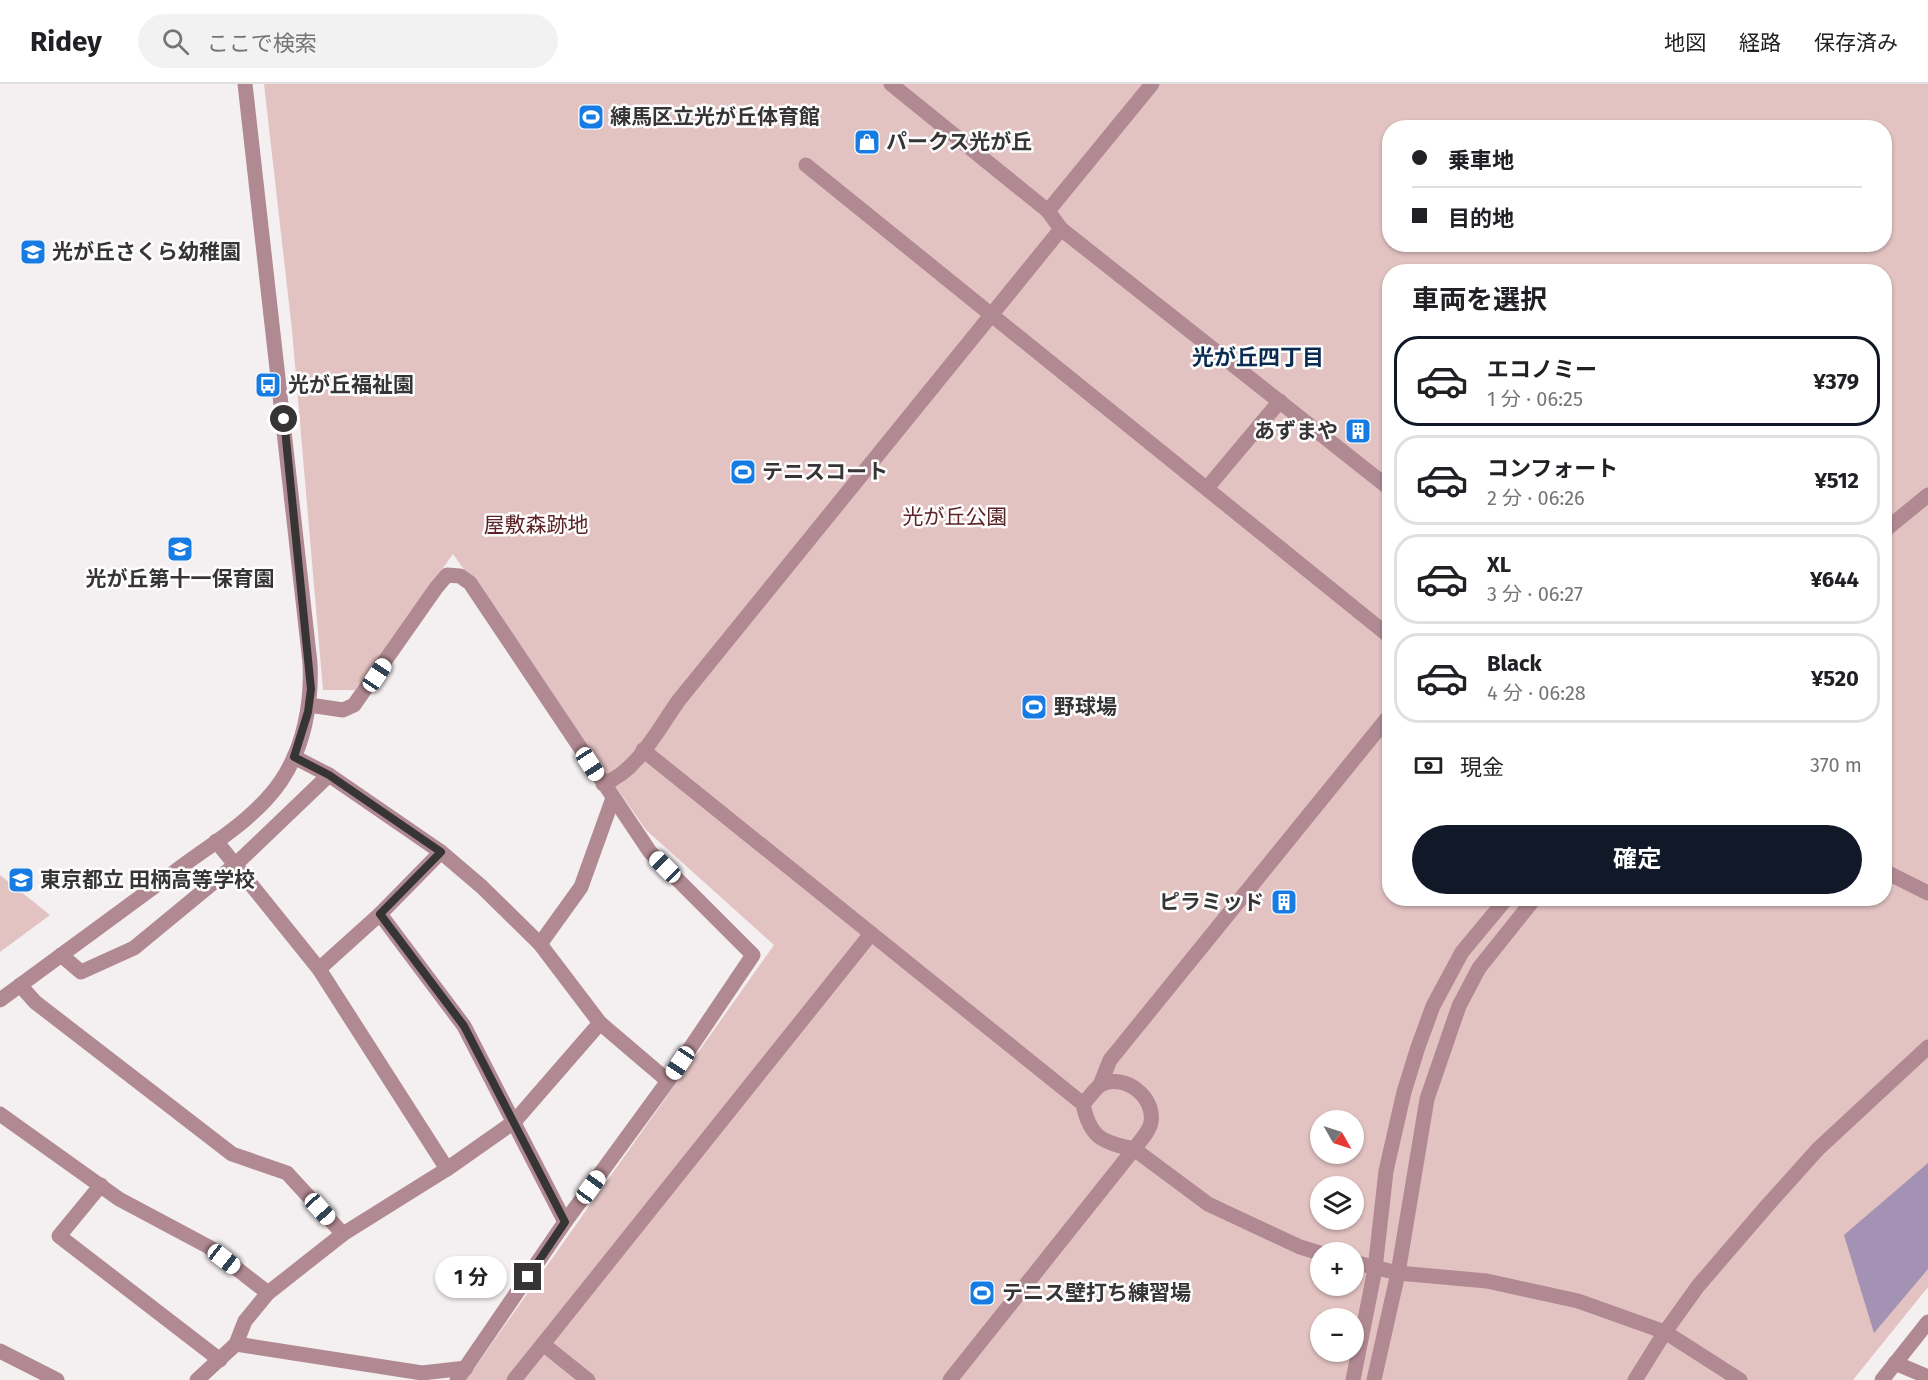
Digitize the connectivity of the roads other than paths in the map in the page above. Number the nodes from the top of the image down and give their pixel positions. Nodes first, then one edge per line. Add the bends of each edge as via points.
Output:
1 (245, 84) edge
2 (891, 84) edge
3 (1152, 84) edge
4 (806, 165) dead end
5 (1048, 211) junction
6 (1061, 229) junction
7 (992, 314) junction
8 (1280, 401) junction
9 (1382, 482) edge
10 (1207, 489) junction
11 (1927, 496) edge
12 (1892, 524) edge
13 (1382, 630) edge
14 (309, 705) junction
15 (1382, 725) edge
16 (643, 750) junction
17 (294, 757) junction
18 (329, 775) junction
19 (603, 784) junction
20 (613, 798) junction
21 (216, 841) junction
22 (441, 852) junction
23 (236, 864) junction
24 (1892, 875) edge
25 (1928, 892) edge
26 (1500, 906) edge
27 (1528, 906) edge
28 (380, 914) junction
29 (870, 935) junction
30 (540, 944) junction
31 (61, 955) junction
32 (319, 969) junction
33 (20, 985) junction
34 (0, 1000) edge
35 (600, 1023) junction
36 (1928, 1047) edge
37 (668, 1081) junction
38 (1100, 1085) junction
39 (1083, 1104) junction
40 (0, 1114) edge
41 (514, 1122) junction
42 (1134, 1149) junction
43 (447, 1169) junction
44 (101, 1185) junction
45 (565, 1222) junction
46 (343, 1234) junction
47 (1310, 1250) edge
48 (1364, 1266) edge
49 (1375, 1269) junction
50 (1398, 1273) junction
51 (268, 1293) junction
52 (1928, 1322) edge
53 (1665, 1332) junction
54 (236, 1344) junction
55 (543, 1344) junction
56 (0, 1351) edge
57 (220, 1360) junction
58 (1895, 1363) junction
59 (462, 1374) edge
60 (1928, 1377) edge
61 (57, 1380) edge
62 (197, 1380) edge
63 (514, 1380) edge
64 (588, 1380) edge
65 (950, 1380) edge
66 (1353, 1380) edge
67 (1374, 1380) edge
68 (1635, 1380) edge
69 (1740, 1380) edge
70 (1881, 1380) edge

1 - 14 street via 308,640
2 - 5 street
3 - 5 street
4 - 7 street
5 - 6 street
6 - 7 street
6 - 8 street
7 - 10 street
7 - 16 street via 679,700
8 - 9 street
8 - 10 street
10 - 13 street
11 - 12 street
14 - 17 street
14 - 19 street via 343,710 354,705 436,588 447,575 460,576 470,583
15 - 38 street via 1110,1060
16 - 19 street via 630,767
16 - 29 street
17 - 18 street
17 - 21 street via 265,801
18 - 22 street
18 - 23 street
19 - 20 street
20 - 30 street via 581,887
20 - 37 street via 650,852 753,955
21 - 23 street
21 - 31 street
22 - 28 street
22 - 30 street via 482,886
23 - 31 street via 134,948 81,972
23 - 32 street
24 - 25 street
26 - 49 street via 1462,952 1433,1006 1418,1047 1386,1171
27 - 50 street via 1479,968 1459,1006 1427,1099
28 - 32 street
28 - 41 street via 464,1026
29 - 39 street
29 - 55 street
30 - 35 street
31 - 33 street
32 - 43 street
33 - 34 street
33 - 46 street via 35,1002 232,1155 287,1173
35 - 37 street
35 - 41 street
36 - 53 street via 1818,1149 1698,1286
37 - 45 street
38 - 39 street
38 - 42 street via 1112,1081 1133,1086 1150,1104 1151,1124
39 - 42 street via 1088,1127 1100,1138
40 - 44 street
41 - 43 street
41 - 45 street
42 - 47 street via 1209,1203
42 - 65 street
43 - 46 street
44 - 51 street via 119,1199 209,1247
44 - 57 street via 59,1236
45 - 59 street
46 - 51 street
48 - 49 street
49 - 50 street
49 - 66 street
50 - 53 street via 1487,1281 1567,1299
50 - 67 street
51 - 54 street via 245,1321
52 - 58 street
53 - 68 street
53 - 69 street
54 - 57 street
54 - 59 street via 422,1373
55 - 63 street
55 - 64 street
56 - 61 street
57 - 62 street
58 - 60 street
58 - 70 street

